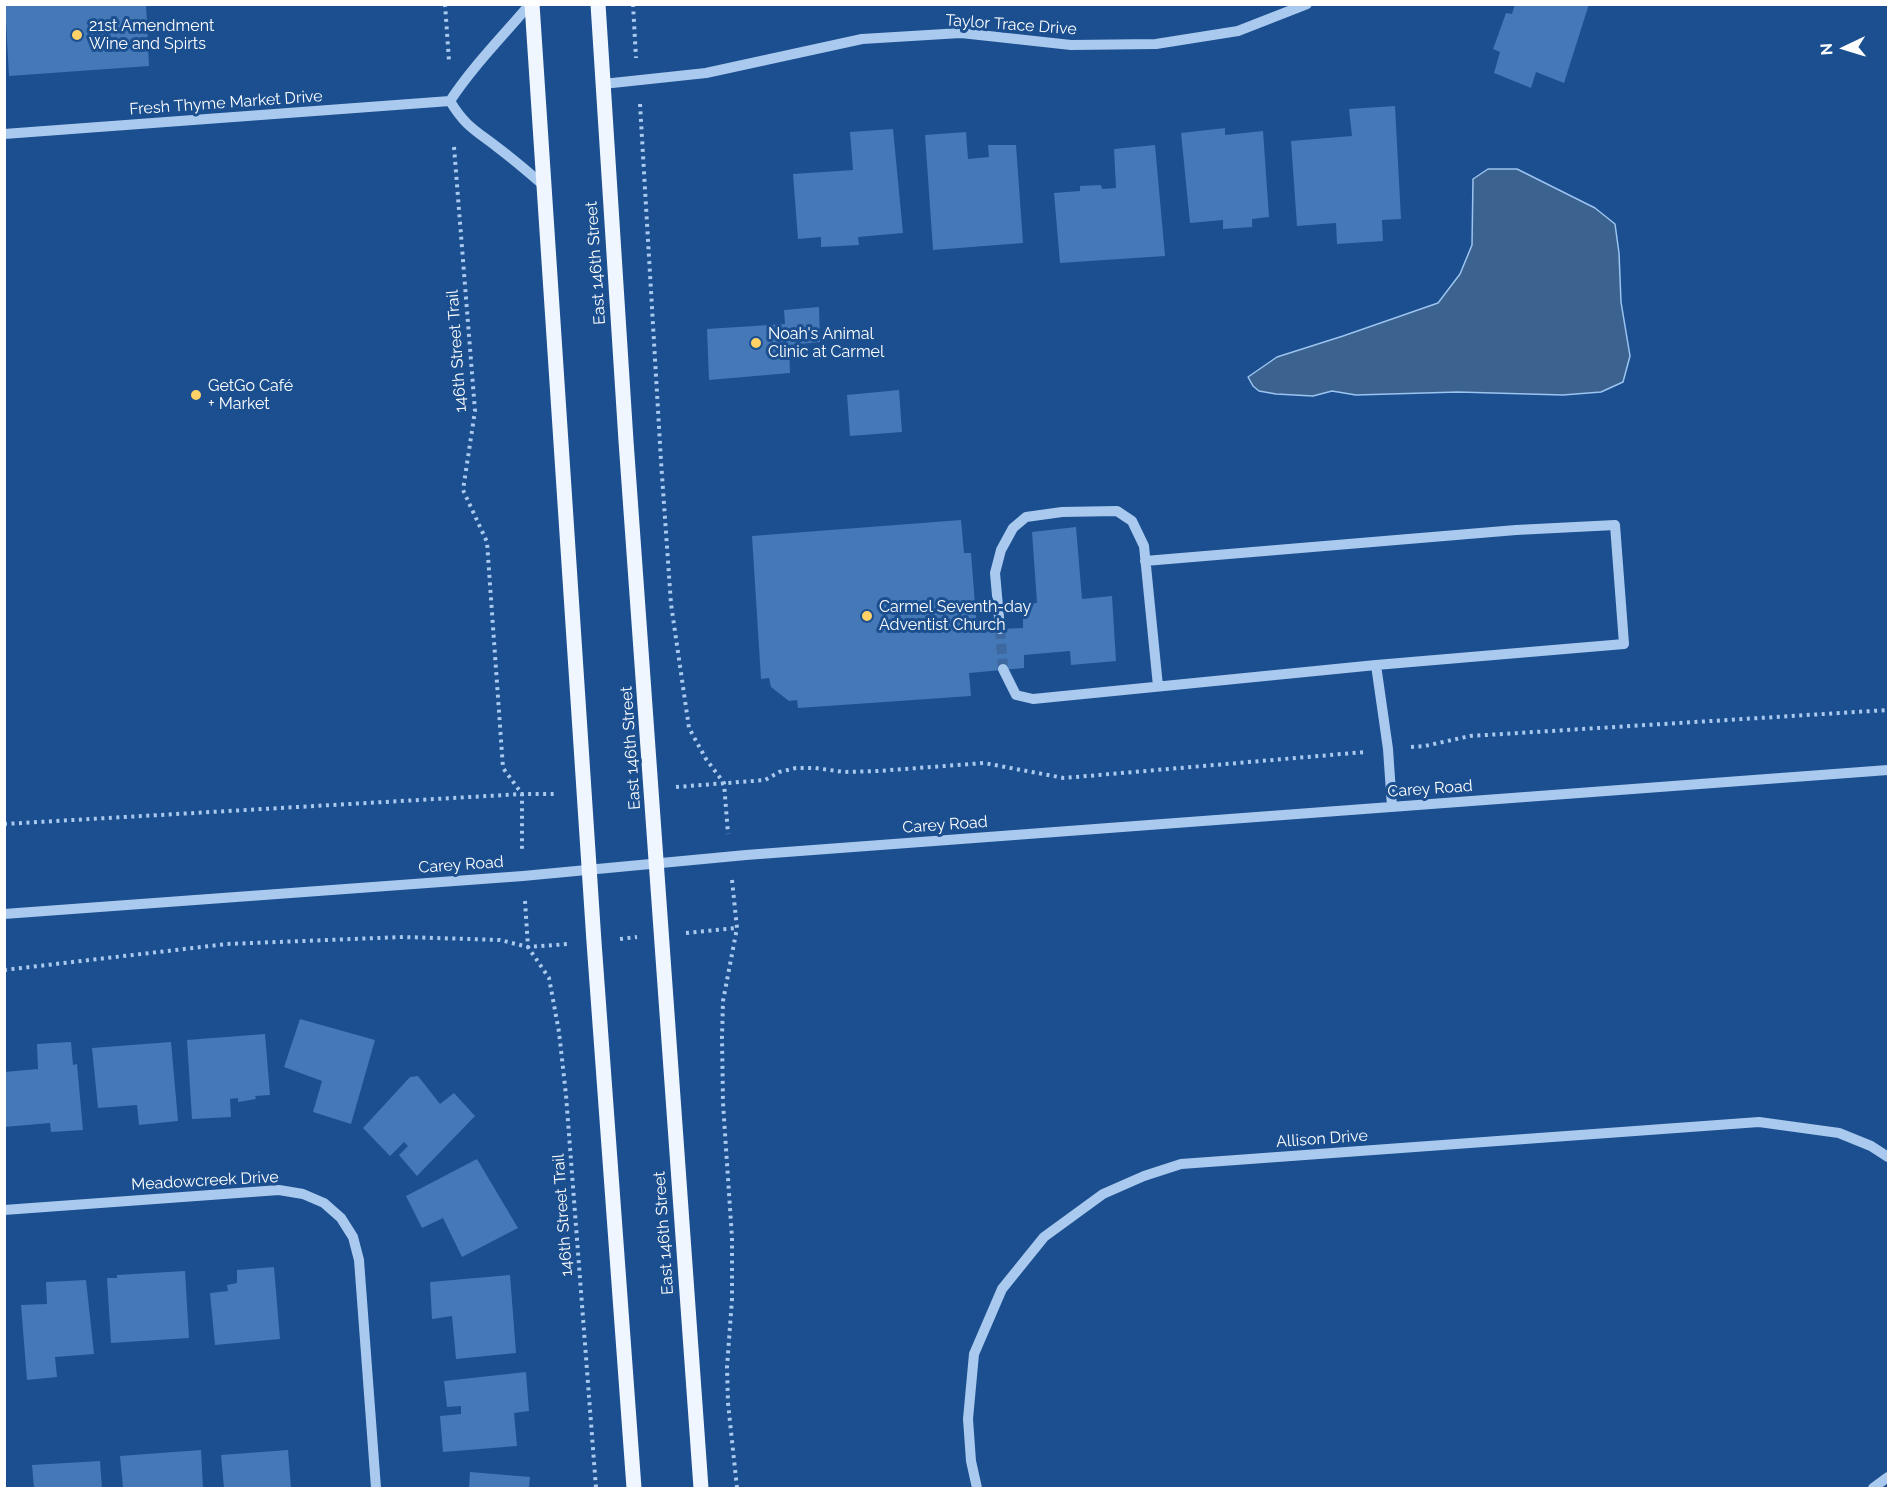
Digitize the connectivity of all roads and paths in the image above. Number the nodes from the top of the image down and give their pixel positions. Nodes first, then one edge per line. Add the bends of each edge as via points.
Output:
1 (446, 4) edge
2 (531, 4) edge
3 (598, 4) edge
4 (633, 4) edge
5 (1307, 4) edge
6 (635, 39) dead end
7 (449, 63) dead end
8 (603, 84) junction
9 (450, 101) junction
10 (4, 134) edge
11 (642, 135) dead end
12 (454, 146) dead end
13 (542, 184) junction
14 (1145, 561) junction
15 (1000, 629) tunnel mouth
16 (1376, 665) junction
17 (1003, 669) tunnel mouth
18 (1158, 686) junction
19 (1888, 710) edge
20 (1388, 750) junction
21 (1888, 770) edge
22 (1392, 807) junction
23 (4, 824) edge
24 (657, 864) junction
25 (590, 869) junction
26 (4, 914) edge
27 (737, 928) dead end
28 (4, 970) edge
29 (1888, 1156) edge
30 (4, 1210) edge
31 (1888, 1477) edge
32 (376, 1488) edge
33 (596, 1488) edge
34 (634, 1488) edge
35 (701, 1488) edge
36 (737, 1488) edge
37 (977, 1488) edge
38 (1873, 1488) edge

1 - 7 path
2 - 9 street via 466,76
2 - 13 main road
3 - 8 main road, East 146th Street
4 - 6 path
5 - 8 street, Taylor Trace Drive via 1238,31 1156,44 1071,45 961,33 862,39 706,73
8 - 24 main road, East 146th Street
9 - 10 street, Fresh Thyme Market Drive
9 - 13 street via 466,125
11 - 20 path via 671,604 688,728 724,783 765,780 796,768 844,772 984,763 1064,778
12 - 23 path, 146th Street Trail via 475,411 463,490 487,542 503,768 522,794
13 - 25 main road
14 - 15 street via 1144,546 1132,522 1117,511 1062,512 1026,518 1013,528 995,573
14 - 16 street via 1615,525 1624,644
14 - 18 street
16 - 18 street
16 - 20 street
17 - 18 street via 1016,695 1034,699
19 - 20 path via 1470,736
20 - 22 street
21 - 22 street, Carey Road
22 - 24 street, Carey Road
24 - 25 street, Carey Road
24 - 35 main road, East 146th Street
25 - 26 street, Carey Road
25 - 34 main road
27 - 36 path via 723,1000 722,1038 732,1238 728,1403
28 - 33 path, 146th Street Trail via 239,944 403,937 501,939 528,947 549,978 559,1032
29 - 37 street, Allison Drive via 1839,1133 1759,1122 1181,1164 1143,1176 1103,1194 1044,1237 1002,1289 974,1354 968,1419 970,1461
30 - 32 street, Meadowcreek Drive via 279,1190 324,1203 341,1218 353,1237 359,1260
31 - 38 street

